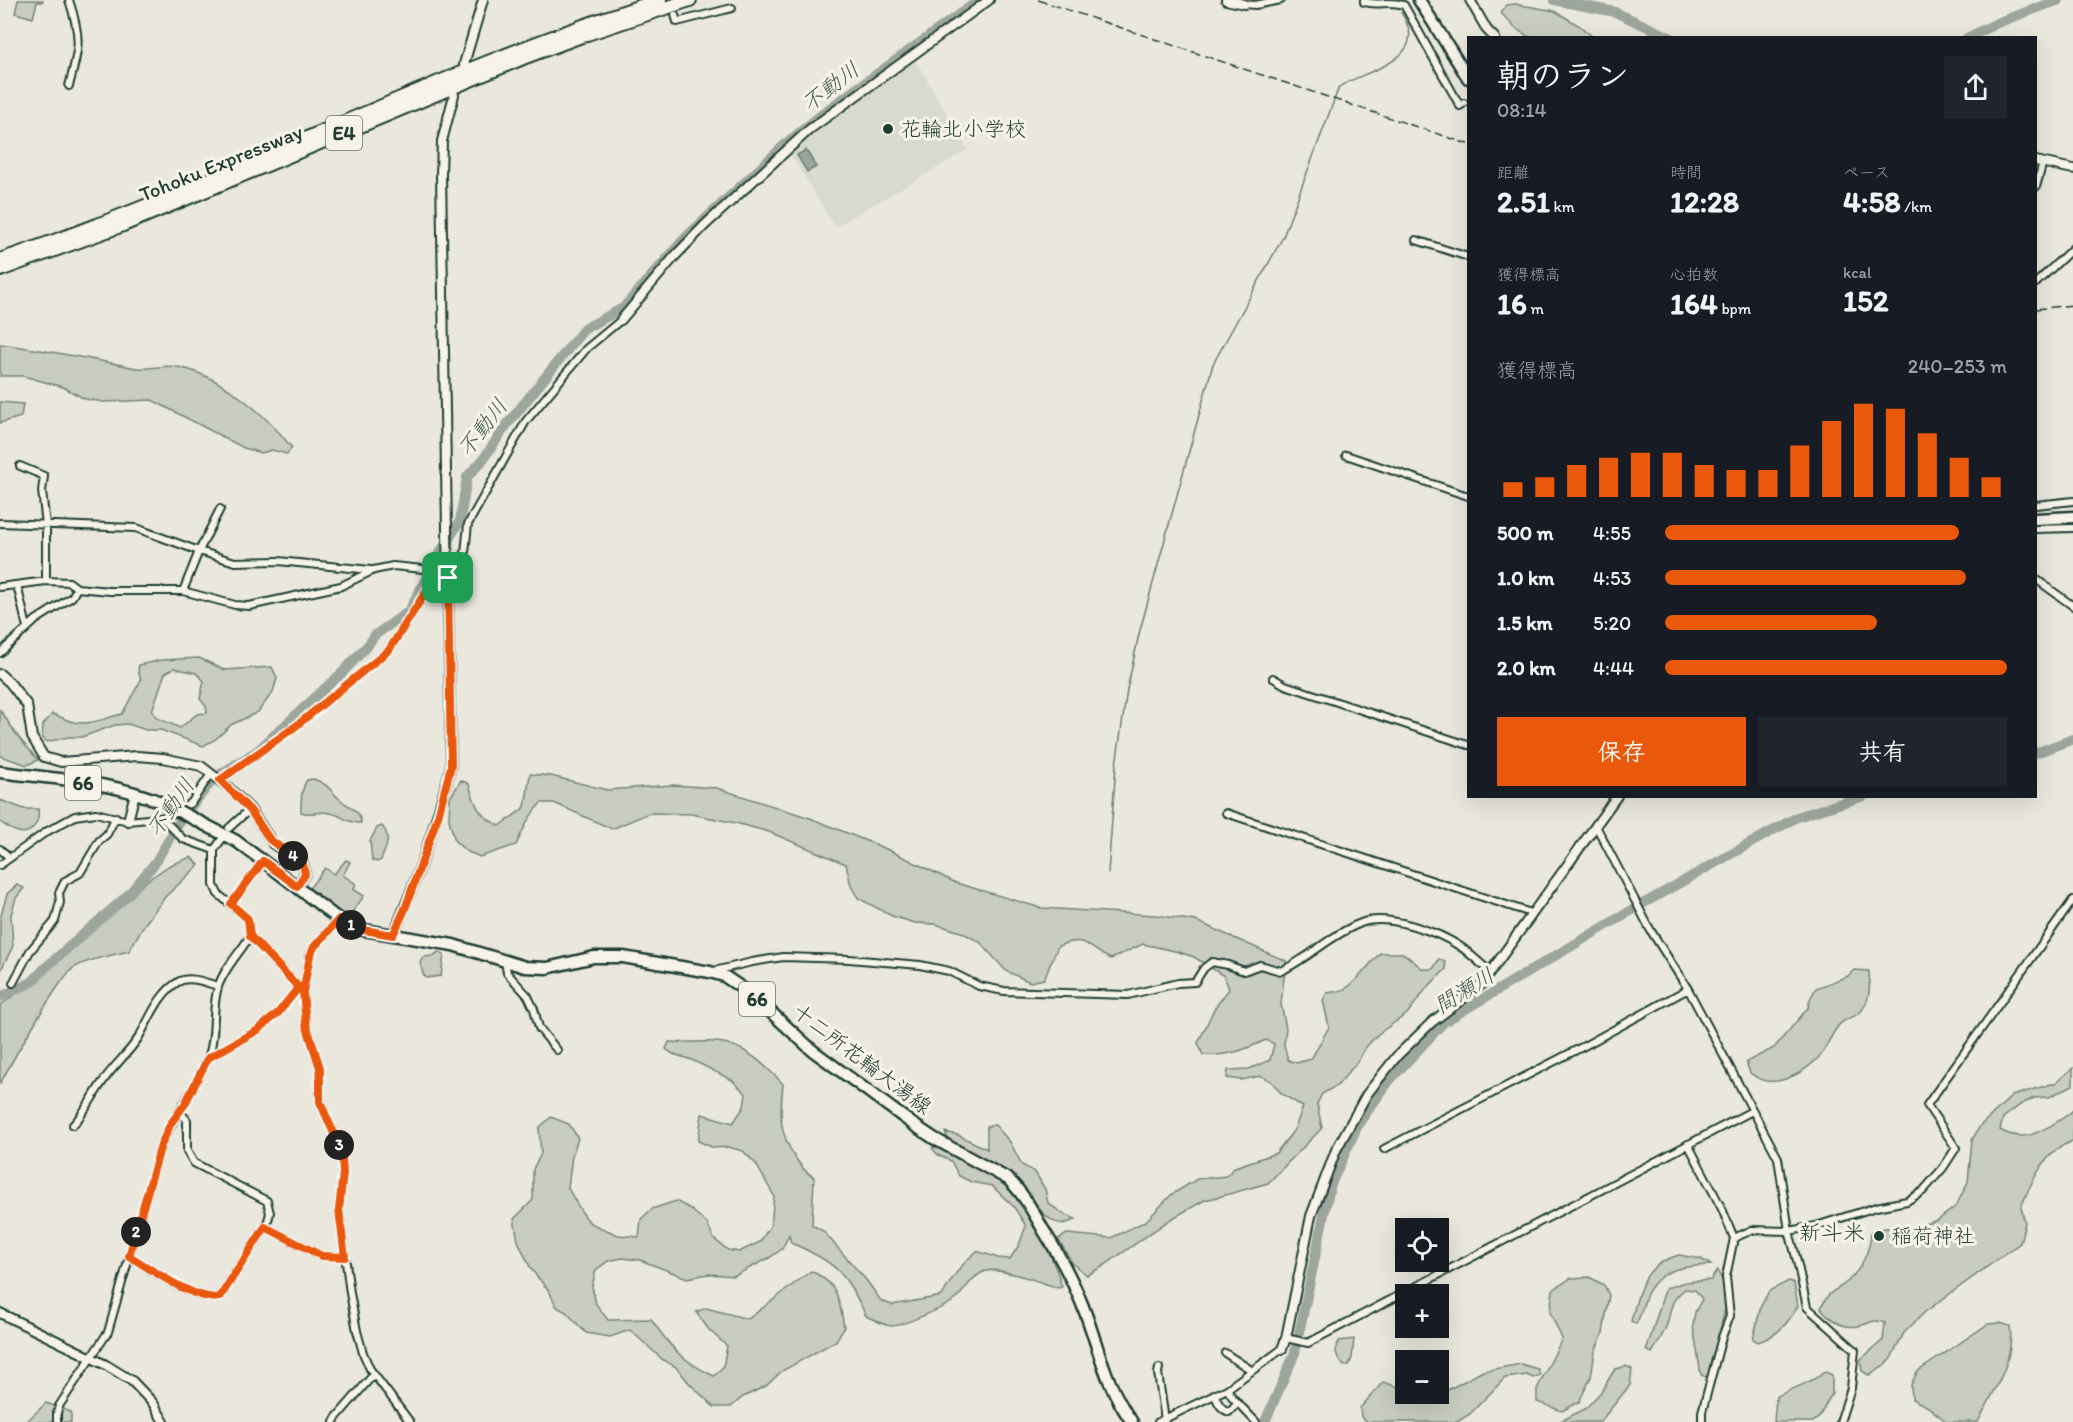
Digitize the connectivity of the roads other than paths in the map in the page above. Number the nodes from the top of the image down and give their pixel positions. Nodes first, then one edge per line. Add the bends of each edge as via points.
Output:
1 (69, 0) edge
2 (483, 0) edge
3 (660, 0) edge
4 (690, 0) edge
5 (989, 0) edge
6 (1226, 0) edge
7 (1281, 0) edge
8 (1364, 0) edge
9 (1419, 0) edge
10 (1470, 0) edge
11 (1244, 4) joint
12 (732, 8) dead end
13 (675, 15) dead end
14 (1485, 34) edge
15 (464, 64) dead end
16 (1467, 76) edge
17 (69, 86) dead end
18 (454, 95) dead end
19 (1464, 103) dead end
20 (2039, 162) edge
21 (2073, 169) edge
22 (2037, 179) edge
23 (1416, 240) dead end
24 (2073, 248) edge
25 (1467, 257) edge
26 (0, 260) edge
27 (0, 270) edge
28 (2037, 282) edge
29 (621, 320) joint
30 (1346, 455) dead end
31 (20, 466) dead end
32 (1467, 496) edge
33 (2073, 501) edge
34 (2037, 505) edge
35 (220, 509) dead end
36 (2073, 517) edge
37 (2037, 519) edge
38 (0, 523) edge
39 (46, 525) junction
40 (2073, 528) edge
41 (2037, 529) edge
42 (199, 551) junction
43 (374, 570) junction
44 (448, 578) junction
45 (2037, 580) edge
46 (46, 581) junction
47 (17, 585) junction
48 (0, 587) edge
49 (77, 588) junction
50 (183, 591) junction
51 (2073, 606) edge
52 (27, 627) junction
53 (0, 653) edge
54 (0, 674) edge
55 (1273, 678) dead end
56 (1467, 745) edge
57 (63, 762) junction
58 (0, 772) edge
59 (216, 777) junction
60 (57, 780) junction
61 (135, 793) junction
62 (1616, 798) edge
63 (250, 810) junction
64 (1226, 813) dead end
65 (116, 818) junction
66 (162, 818) junction
67 (128, 821) junction
68 (1596, 826) junction
69 (222, 833) junction
70 (0, 849) edge
71 (214, 850) junction
72 (10, 858) junction
73 (263, 861) junction
74 (0, 865) edge
75 (297, 886) junction
76 (2073, 900) edge
77 (231, 904) junction
78 (1531, 913) junction
79 (339, 919) junction
80 (393, 935) junction
81 (250, 936) junction
82 (505, 961) junction
83 (1490, 971) junction
84 (711, 972) junction
85 (13, 983) dead end
86 (218, 986) junction
87 (1688, 989) junction
88 (301, 990) junction
89 (557, 1050) dead end
90 (208, 1058) junction
91 (180, 1111) junction
92 (1752, 1111) junction
93 (73, 1125) dead end
94 (1688, 1144) junction
95 (1384, 1149) dead end
96 (265, 1227) junction
97 (1789, 1232) junction
98 (1734, 1238) junction
99 (129, 1256) junction
100 (345, 1257) junction
101 (0, 1313) edge
102 (1288, 1338) junction
103 (1282, 1349) joint
104 (1225, 1353) dead end
105 (90, 1358) junction
106 (1159, 1368) dead end
107 (1251, 1370) junction
108 (374, 1374) junction
109 (1227, 1389) junction
110 (1214, 1395) junction
111 (1237, 1403) junction
112 (1161, 1421) edge
113 (57, 1422) edge
114 (164, 1422) edge
115 (334, 1422) edge
116 (410, 1422) edge
117 (1132, 1422) edge
118 (1256, 1422) edge
119 (1702, 1422) edge
120 (1840, 1422) edge

1 - 17 street via 76,16 79,50
2 - 15 street
3 - 26 highway, Tohoku Expressway / E4 via 510,53 120,216
4 - 27 highway, Tohoku Expressway / E4 via 523,58 123,225
5 - 29 street via 810,129 675,255
6 - 11 street
7 - 11 street
8 - 19 street via 1404,5 1460,106
9 - 16 main road
10 - 14 street
12 - 13 street via 676,22
18 - 44 street via 442,141 441,174
20 - 21 street
20 - 22 street
23 - 25 street
24 - 28 street
29 - 44 street via 587,348 526,421 468,524 463,572
30 - 32 street
31 - 39 street via 44,476
33 - 34 street
35 - 42 street
36 - 37 main road
38 - 39 street
39 - 42 street via 136,528
39 - 46 street
40 - 41 street
42 - 43 street via 235,562 278,561
42 - 50 street
43 - 44 street via 393,566 423,569
43 - 50 street via 341,585 249,606
44 - 59 street via 434,579 402,632 380,659 259,754
44 - 80 street via 451,766 438,816
45 - 51 street
46 - 47 street
46 - 49 street via 69,582
47 - 48 street
47 - 52 street
49 - 50 street
49 - 52 street via 72,597
52 - 53 street
54 - 57 street via 27,705 32,738 44,757
55 - 56 street
57 - 59 street via 137,756 201,766
57 - 60 street
58 - 60 main road, 十二所花輪大湯線 / 66
59 - 63 street
59 - 66 street via 191,803
60 - 61 main road, 十二所花輪大湯線 / 66
61 - 67 street
61 - 69 main road, 十二所花輪大湯線 / 66, bridge
62 - 68 street
63 - 69 street
63 - 75 street via 270,840 303,863 305,874
64 - 78 street
65 - 67 street
65 - 72 street via 96,813 75,816
65 - 85 street via 80,873 64,881 56,921 30,951
66 - 67 street
66 - 71 street via 189,843
68 - 78 street
68 - 87 street
69 - 71 street
69 - 73 main road, 十二所花輪大湯線 / 66
70 - 72 street
71 - 77 street via 214,885 218,894
72 - 74 street
73 - 75 main road, 十二所花輪大湯線 / 66
73 - 77 street
75 - 79 main road, 十二所花輪大湯線 / 66
76 - 97 street via 1927,1105 1956,1148 1943,1168 1923,1191 1907,1201
77 - 81 street via 248,919
78 - 83 street
79 - 80 main road, 十二所花輪大湯線 / 66 via 358,929
79 - 88 street via 314,947
80 - 82 main road, 十二所花輪大湯線 / 66 via 453,945
81 - 86 street
81 - 88 street
82 - 84 main road, 十二所花輪大湯線 / 66 via 547,968 594,957 623,957
82 - 89 street via 507,973 528,996 539,1028
83 - 84 street via 1449,940 1393,921 1376,920 1360,924 1281,971 1260,965 1244,971 1212,962 1195,982 1178,982 1128,995 1004,991 920,965 849,959 783,957
83 - 102 street via 1481,985 1432,1022 1397,1056 1367,1094 1336,1150 1311,1216
84 - 117 main road, 十二所花輪大湯線 / 66 via 751,994 812,1050 914,1125 1017,1188 1063,1262 1083,1306 1105,1374
86 - 90 street
86 - 93 street via 186,979 171,988
87 - 92 street
87 - 95 street
88 - 90 street via 258,1030
88 - 100 street via 306,1024 320,1068 320,1102 342,1157 339,1210
90 - 91 street
91 - 96 street via 187,1120 187,1151 194,1163 267,1201 270,1213
91 - 99 street via 161,1145
92 - 94 street
92 - 97 street via 1778,1158
94 - 98 street
94 - 102 street via 1308,1342
96 - 99 street via 220,1297 212,1299 197,1295
96 - 100 street via 322,1256
97 - 98 street via 1752,1230
97 - 120 street via 1807,1307 1855,1350 1851,1388
98 - 119 street via 1726,1277 1730,1316
99 - 105 street via 108,1332
100 - 108 street via 357,1331
101 - 105 street
102 - 103 street
103 - 107 street
104 - 107 street
105 - 113 street via 59,1406
105 - 114 street via 132,1382 153,1403
106 - 112 street
107 - 109 street
108 - 115 street
108 - 116 street
109 - 110 street
109 - 111 street
110 - 111 street via 1225,1411 1229,1412
110 - 112 street
111 - 118 street

